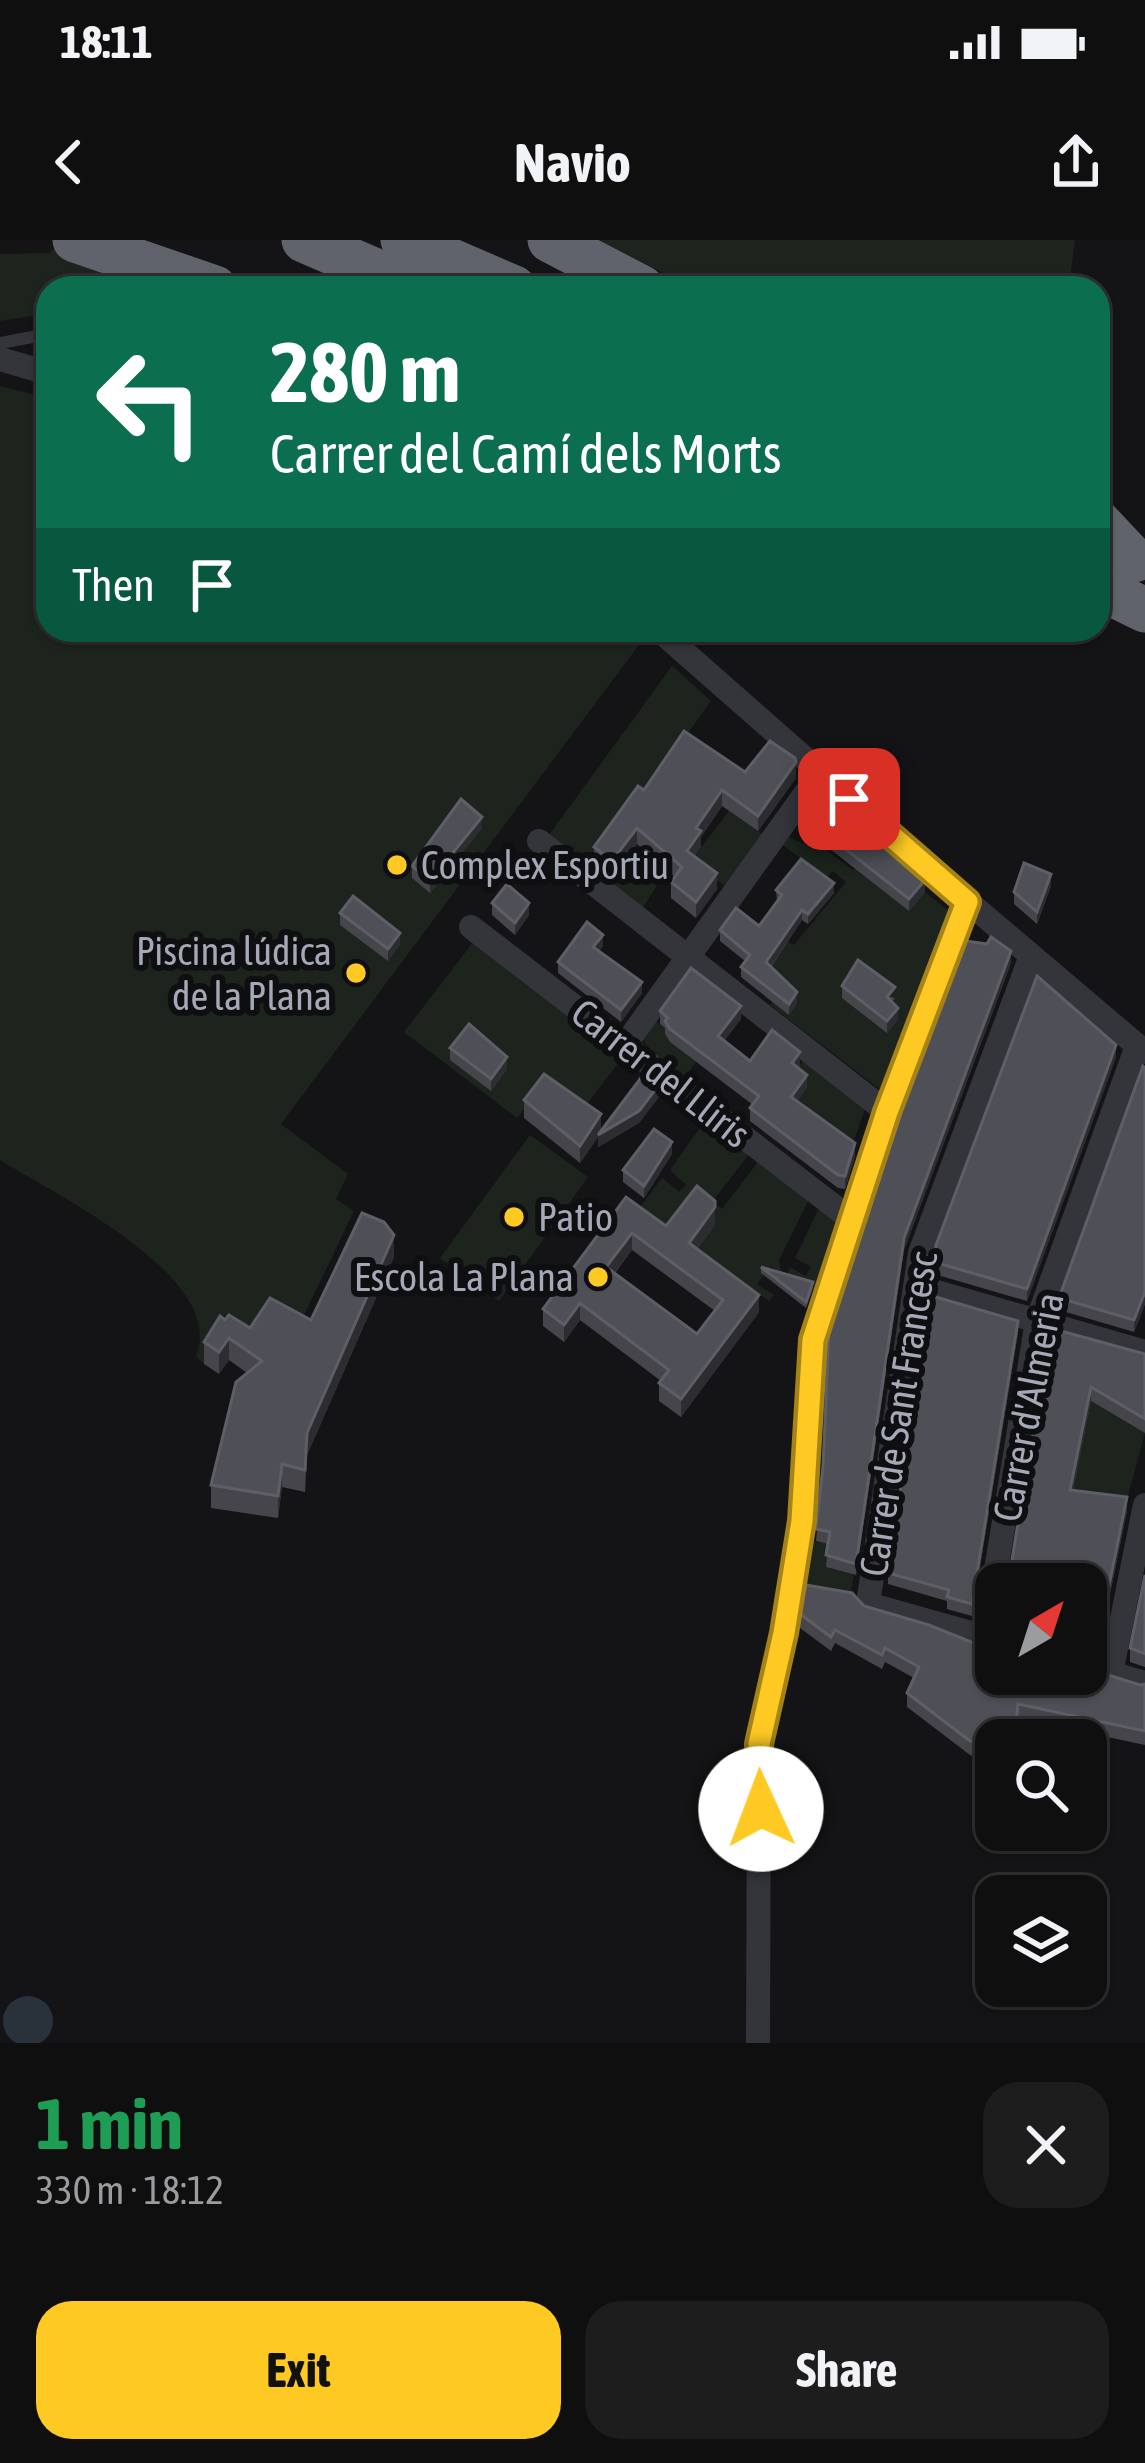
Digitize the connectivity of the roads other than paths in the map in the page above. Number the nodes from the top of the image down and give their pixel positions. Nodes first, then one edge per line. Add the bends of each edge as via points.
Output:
1 (75, 240) edge
2 (304, 240) edge
3 (404, 240) edge
4 (550, 240) edge
5 (180, 276) edge
6 (387, 276) edge
7 (486, 276) edge
8 (619, 276) edge
9 (36, 336) edge
10 (0, 343) edge
11 (0, 359) edge
12 (36, 370) edge
13 (673, 642) edge
14 (820, 773) junction
15 (539, 841) dead end
16 (967, 902) junction
17 (471, 927) dead end
18 (1031, 956) junction
19 (688, 957) junction
20 (625, 1046) junction
21 (1141, 1049) edge
22 (887, 1112) junction
23 (852, 1220) junction
24 (916, 1286) junction
25 (1037, 1321) junction
26 (1145, 1352) edge
27 (1145, 1505) edge
28 (1001, 1563) edge
29 (975, 1634) edge
30 (1107, 1672) edge
31 (1111, 1673) junction
32 (1145, 1682) edge
33 (758, 2043) edge

1 - 5 highway
2 - 6 highway
3 - 7 highway
4 - 8 highway
9 - 10 lane
11 - 12 street
13 - 14 street
14 - 16 street
14 - 19 street
15 - 19 street
16 - 18 street
16 - 22 street
17 - 20 street, Carrer del Lliris
18 - 21 street
18 - 24 street, Carrer de Sant Francesc via 920,1253
19 - 20 street
19 - 22 street
20 - 23 street, Carrer del Lliris
21 - 25 street, Carrer d'Almeria
22 - 23 street
23 - 33 street via 813,1340 802,1521 759,1744
24 - 25 street
24 - 29 street, Carrer de Sant Francesc via 868,1604
25 - 26 street
25 - 28 street, Carrer d'Almeria
27 - 31 street
30 - 31 street
31 - 32 street

